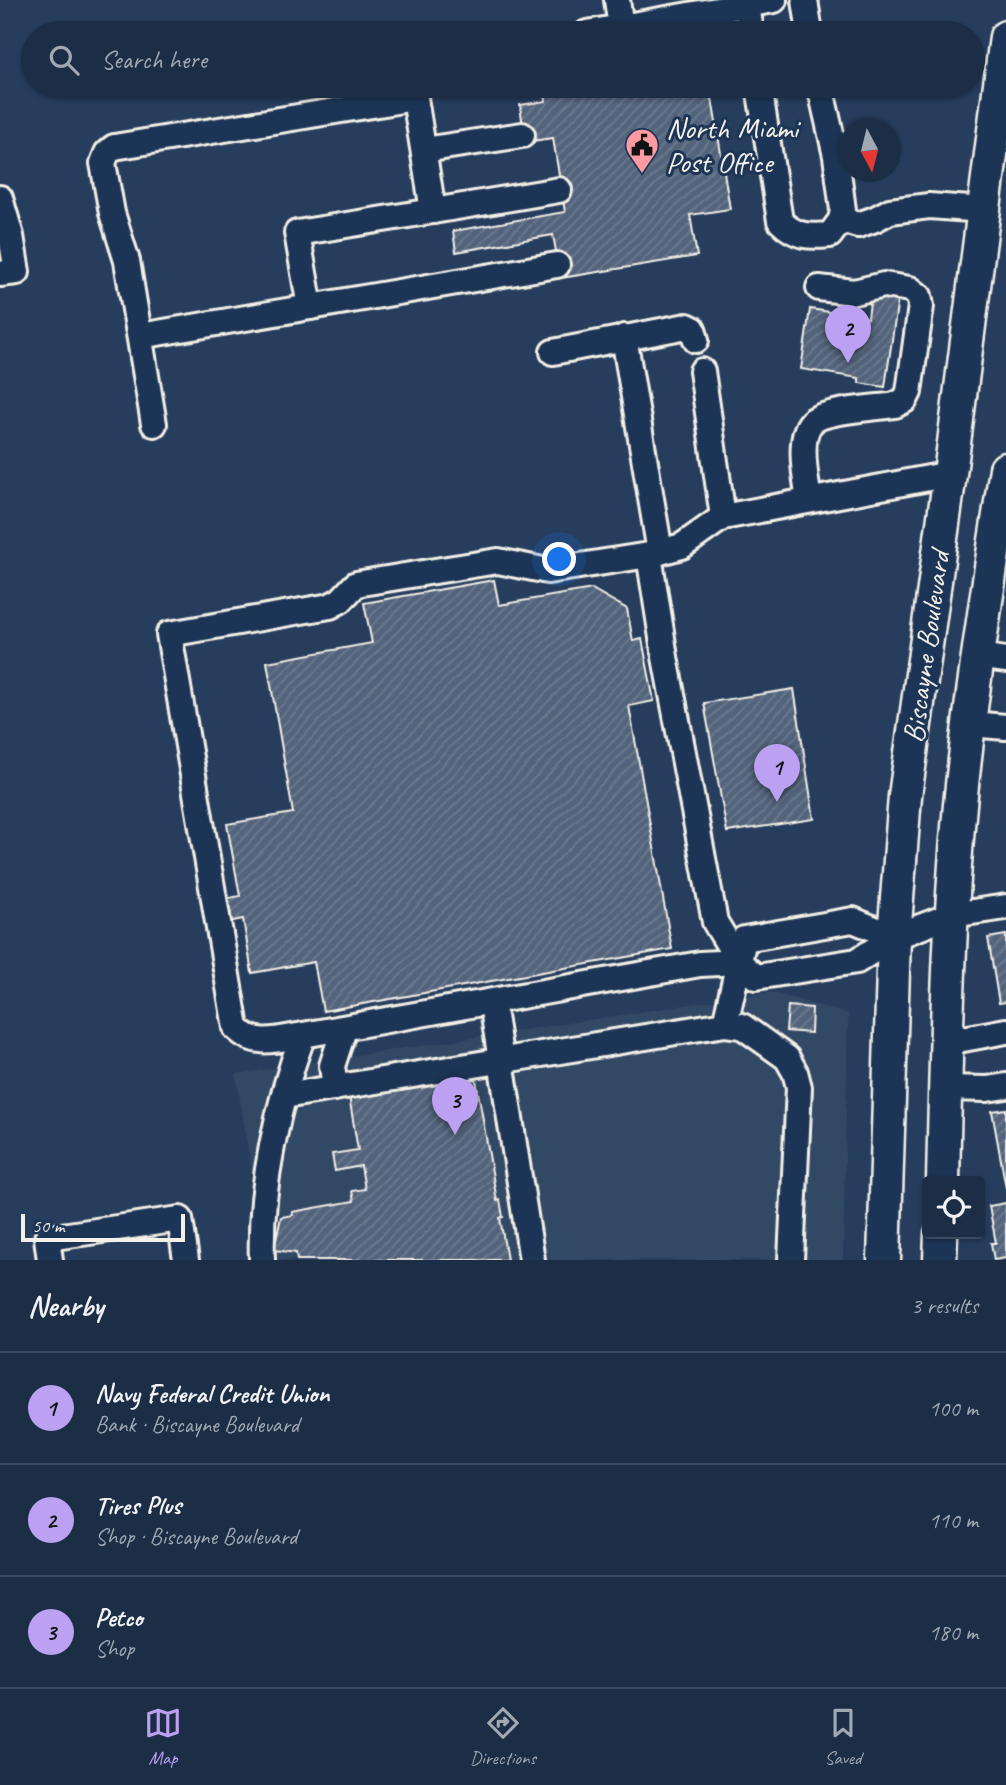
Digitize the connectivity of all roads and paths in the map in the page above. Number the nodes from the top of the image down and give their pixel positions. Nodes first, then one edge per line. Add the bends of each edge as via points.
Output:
1 (617, 0) edge
2 (774, 0) edge
3 (805, 0) edge
4 (747, 4) junction
5 (620, 21) edge
6 (654, 21) edge
7 (749, 21) edge
8 (808, 21) edge
9 (1006, 37) edge
10 (383, 98) edge
11 (417, 98) edge
12 (762, 98) edge
13 (823, 98) edge
14 (522, 135) dead end
15 (424, 150) junction
16 (559, 191) dead end
17 (0, 198) edge
18 (984, 210) junction
19 (433, 211) junction
20 (841, 220) junction
21 (557, 265) dead end
22 (9, 273) edge
23 (819, 288) dead end
24 (310, 307) junction
25 (140, 335) junction
26 (624, 337) junction
27 (696, 340) dead end
28 (554, 352) dead end
29 (702, 371) dead end
30 (154, 424) dead end
31 (1006, 469) edge
32 (950, 474) junction
33 (809, 500) junction
34 (723, 517) junction
35 (655, 553) junction
36 (992, 658) edge
37 (970, 724) junction
38 (1006, 727) edge
39 (1006, 907) edge
40 (952, 915) junction
41 (894, 937) junction
42 (739, 962) junction
43 (492, 1003) junction
44 (725, 1024) junction
45 (344, 1028) junction
46 (1006, 1031) edge
47 (303, 1035) junction
48 (947, 1042) junction
49 (501, 1061) junction
50 (1006, 1086) edge
51 (335, 1088) junction
52 (946, 1088) junction
53 (285, 1096) junction
54 (943, 1176) edge
55 (886, 1212) junction
56 (941, 1239) edge
57 (50, 1260) edge
58 (186, 1260) edge
59 (262, 1260) edge
60 (532, 1260) edge
61 (791, 1260) edge
62 (884, 1260) edge
63 (896, 1260) edge
64 (940, 1260) edge

1 - 5 street
2 - 4 street
3 - 8 street
4 - 6 street
4 - 7 street
9 - 18 main road, Biscayne Boulevard
10 - 25 street via 114,147 107,153 103,163 112,213 127,261
11 - 15 street
12 - 20 street via 780,220 809,237 830,235
13 - 20 street via 836,156
14 - 15 street
15 - 19 street
16 - 19 street
17 - 22 street via 11,236
18 - 20 street via 929,206 890,211 858,225
18 - 32 main road, Biscayne Boulevard
19 - 24 street via 297,233
21 - 24 street
23 - 33 street via 854,292 884,285 910,289 919,296 921,306 905,400 824,415 811,422 803,454
24 - 25 street
25 - 30 street
26 - 27 street via 687,326 694,329
26 - 28 street
26 - 35 street
29 - 34 street
31 - 36 main road, Biscayne Boulevard
32 - 33 street
32 - 41 main road, Biscayne Boulevard via 905,796
33 - 34 street
34 - 35 street via 682,546
35 - 42 street via 663,645 715,922
35 - 47 street via 548,571 498,561 356,584 330,606 169,634 236,1028 256,1040
36 - 37 main road, Biscayne Boulevard
37 - 38 street
37 - 40 main road, Biscayne Boulevard
39 - 40 street
40 - 41 street
40 - 48 main road, Biscayne Boulevard
41 - 42 street via 857,961 756,976
41 - 42 street via 853,920 744,939
41 - 55 main road, Biscayne Boulevard
42 - 43 street via 700,964
42 - 44 street
43 - 45 street
43 - 49 street
44 - 49 street
44 - 61 street via 742,1026 787,1058 795,1072 799,1087
45 - 47 street
45 - 51 street via 332,1066
46 - 48 street
47 - 53 street
48 - 52 main road, Biscayne Boulevard
49 - 51 street
49 - 60 street
50 - 52 street
51 - 53 street
52 - 54 main road, Biscayne Boulevard
53 - 59 street via 263,1213
55 - 62 main road, Biscayne Boulevard
55 - 63 main road
56 - 64 main road
57 - 58 street via 47,1238 180,1219

